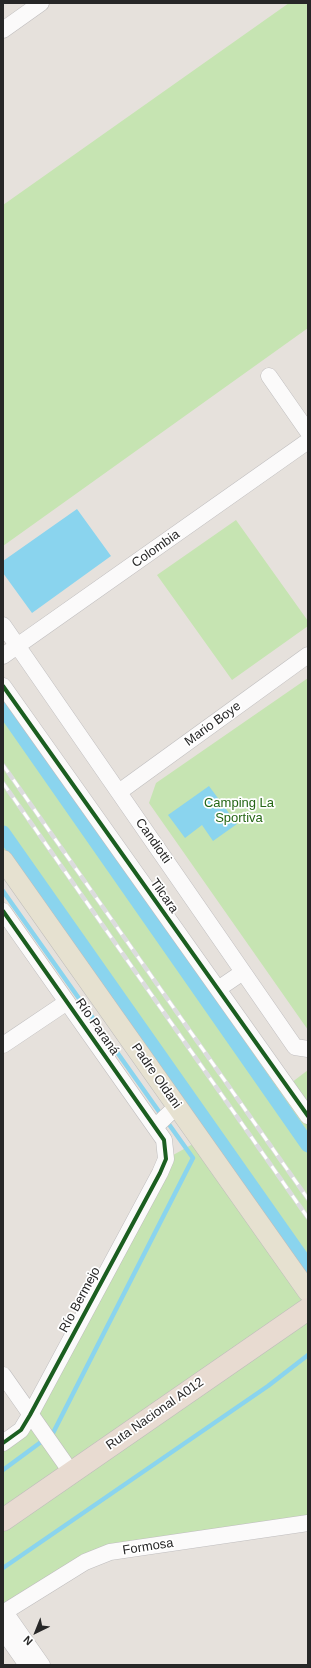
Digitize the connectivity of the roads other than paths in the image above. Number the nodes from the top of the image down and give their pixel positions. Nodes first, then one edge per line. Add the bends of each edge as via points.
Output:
1 (41, 3) edge
2 (3, 30) edge
3 (269, 376) dead end
4 (308, 432) edge
5 (308, 441) edge
6 (3, 625) edge
7 (18, 646) junction
8 (308, 655) edge
9 (3, 656) edge
10 (3, 686) edge
11 (119, 792) junction
12 (3, 860) edge
13 (3, 910) edge
14 (243, 972) junction
15 (218, 989) junction
16 (67, 1002) junction
17 (3, 1045) edge
18 (308, 1049) edge
19 (177, 1106) junction
20 (308, 1116) edge
21 (155, 1127) junction
22 (166, 1159) joint
23 (308, 1292) edge
24 (308, 1309) edge
25 (3, 1375) edge
26 (30, 1415) junction
27 (3, 1443) edge
28 (71, 1472) junction
29 (3, 1520) edge
30 (306, 1526) edge
31 (4, 1612) edge
32 (3, 1631) edge
33 (27, 1665) edge
34 (42, 1665) edge

1 - 2 street
3 - 4 street
5 - 7 street, Colombia
6 - 7 street, Candiotti
7 - 9 street, Colombia
7 - 11 street, Candiotti
8 - 11 street, Mario Boye
10 - 15 street, Tilcara
11 - 14 street, Candiotti
12 - 19 main road, Padre Oldani
13 - 16 street, Río Paraná
14 - 15 street
14 - 18 street, Candiotti via 295,1047
15 - 20 street, Tilcara
16 - 17 street
16 - 21 street, Río Paraná
19 - 21 street
19 - 23 main road, Padre Oldani
21 - 22 street, Río Paraná via 164,1140
22 - 26 street, Río Bermejo
24 - 28 highway, Ruta Nacional A012
25 - 26 street
26 - 27 street, Río Bermejo via 21,1430
26 - 28 street
28 - 29 highway, Ruta Nacional A012
30 - 31 street, Formosa via 110,1552 85,1562
31 - 34 street
32 - 33 street

